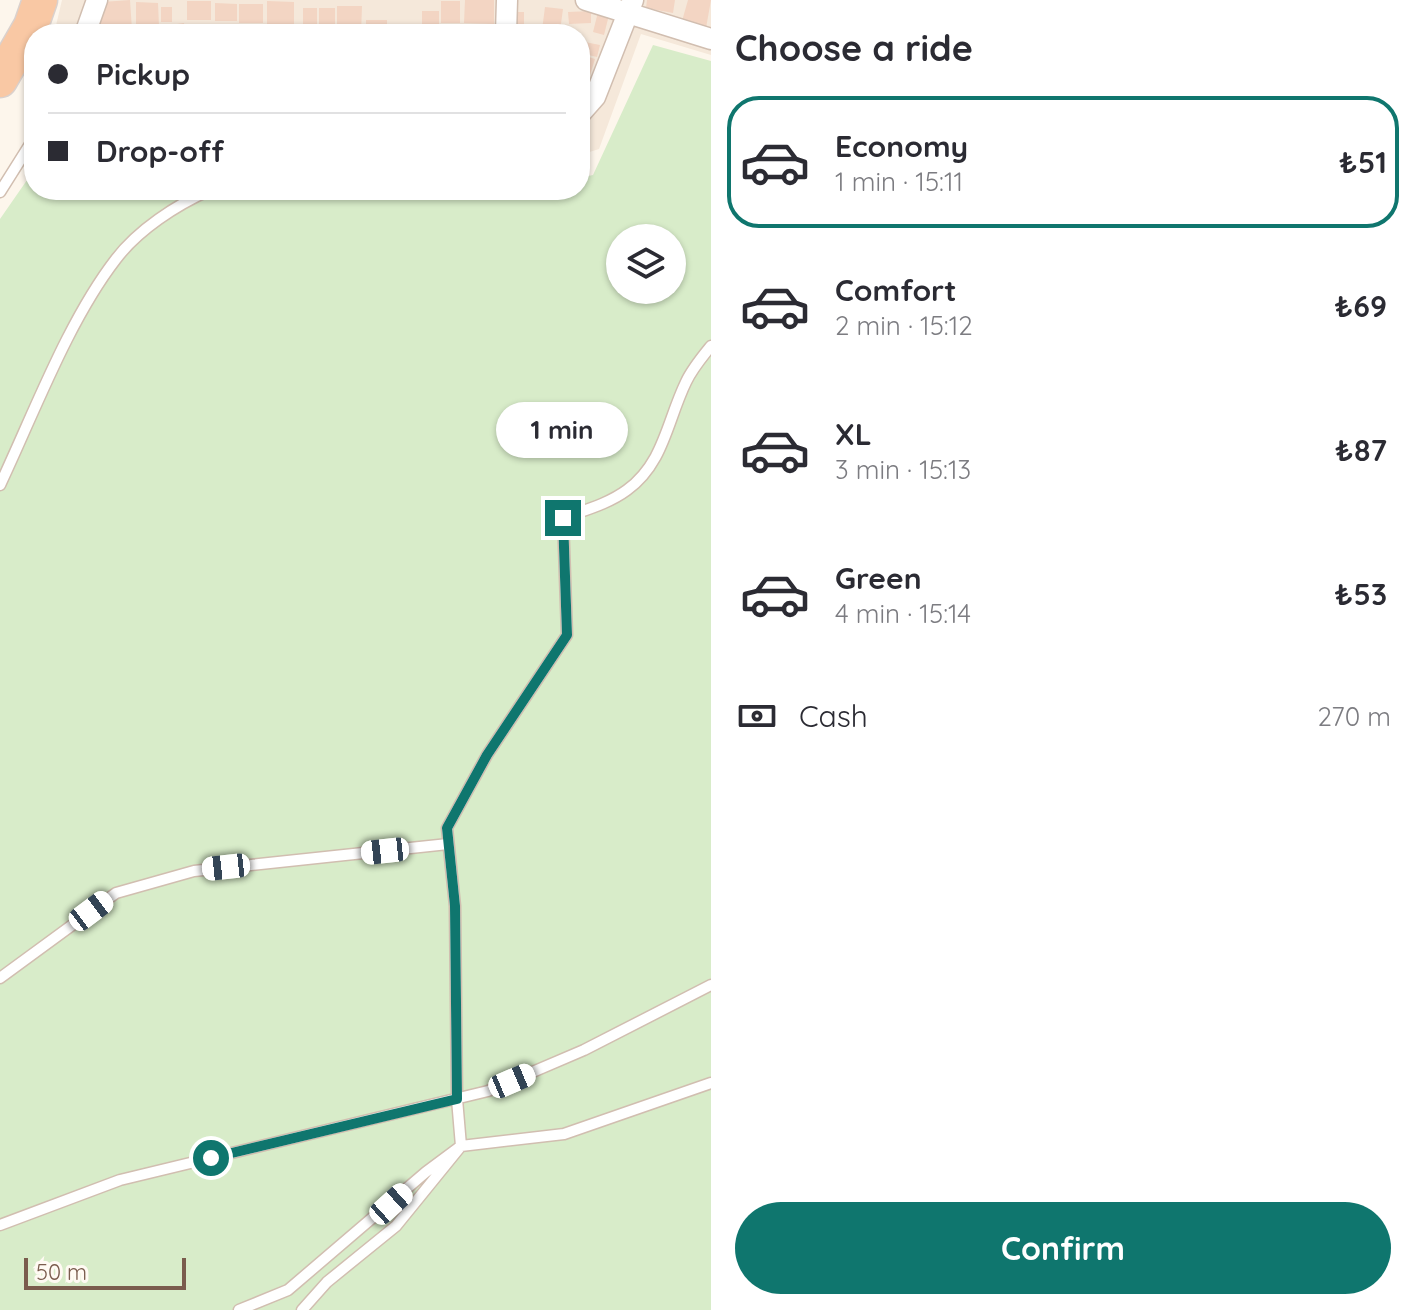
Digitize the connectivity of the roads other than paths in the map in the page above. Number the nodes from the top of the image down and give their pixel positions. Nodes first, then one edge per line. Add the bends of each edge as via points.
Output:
1 (40, 0) edge
2 (97, 0) edge
3 (507, 0) edge
4 (586, 0) edge
5 (632, 6) edge
6 (32, 24) edge
7 (89, 24) edge
8 (506, 24) edge
9 (24, 38) edge
10 (711, 39) edge
11 (0, 80) edge
12 (590, 90) edge
13 (24, 154) edge
14 (0, 192) edge
15 (190, 200) edge
16 (711, 346) edge
17 (0, 485) edge
18 (448, 844) junction
19 (0, 978) edge
20 (711, 985) edge
21 (711, 1083) edge
22 (457, 1099) junction
23 (461, 1146) junction
24 (0, 1225) edge
25 (239, 1310) edge
26 (302, 1310) edge

1 - 6 highway
2 - 7 street
3 - 8 street
4 - 5 street
5 - 10 street
5 - 12 street
9 - 11 highway
13 - 14 lane
15 - 17 lane via 149,227 117,258 80,315
16 - 18 lane via 687,378 660,452 647,472 602,504 563,518 567,635 480,767 447,828
18 - 19 lane via 194,871 116,893
18 - 22 lane via 455,906
20 - 22 lane via 584,1050
21 - 23 lane via 564,1134
22 - 23 lane
22 - 24 lane via 120,1180
23 - 25 lane via 288,1290
23 - 26 lane via 396,1226 327,1282

